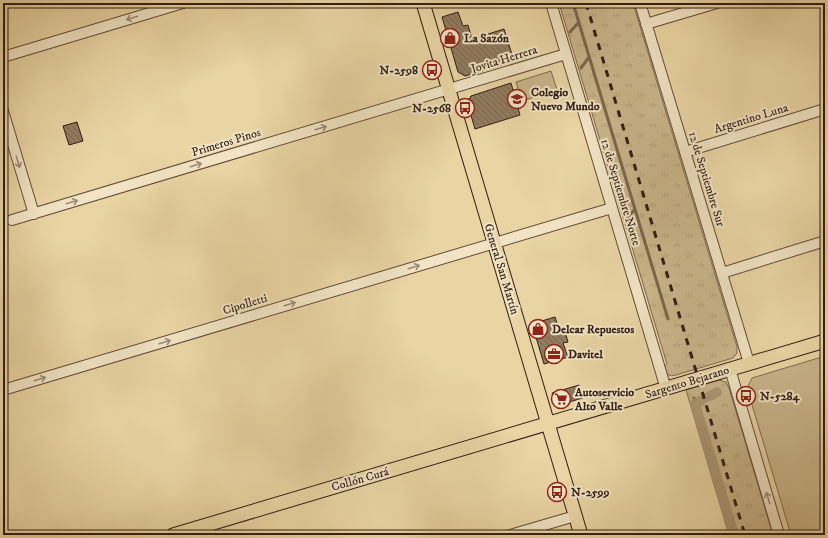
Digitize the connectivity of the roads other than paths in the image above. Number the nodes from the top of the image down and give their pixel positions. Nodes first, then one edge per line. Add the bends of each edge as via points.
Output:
1 (183, 3) edge
2 (423, 3) edge
3 (551, 3) edge
4 (640, 3) edge
5 (717, 3) edge
6 (695, 6) edge
7 (646, 24) junction
8 (566, 54) junction
9 (3, 57) edge
10 (449, 89) junction
11 (825, 110) edge
12 (3, 111) edge
13 (685, 152) junction
14 (612, 208) junction
15 (34, 214) junction
16 (12, 220) dead end
17 (825, 241) edge
18 (494, 243) junction
19 (722, 273) junction
20 (825, 341) edge
21 (749, 363) junction
22 (730, 369) junction
23 (666, 389) junction
24 (3, 390) edge
25 (548, 424) junction
26 (575, 516) junction
27 (173, 535) edge
28 (510, 535) edge
29 (581, 535) edge
30 (779, 535) edge

1 -> 9 street
2 - 10 main road, General San Martín
3 - 8 street, 12 de Septiembre Norte
4 - 7 street, 12 de Septiembre Sur
5 - 6 street
6 - 7 street
7 - 13 street, 12 de Septiembre Sur
8 - 10 street, Jovita Herrera
8 - 14 street, 12 de Septiembre Norte
15 -> 10 street, Primeros Pinos
10 - 18 main road, General San Martín
11 - 13 street, Argentino Luna
12 -> 15 street
13 - 19 street, 12 de Septiembre Sur
14 - 18 street
14 - 23 street, 12 de Septiembre Norte
15 - 16 street, Primeros Pinos
17 - 19 street
24 -> 18 street, Cipolletti
18 - 25 main road, General San Martín
19 - 21 street, 12 de Septiembre Sur
20 - 21 main road, Sargento Bejarano
21 - 22 main road, Sargento Bejarano
22 - 23 main road, Sargento Bejarano
30 -> 22 street
23 - 25 main road, Sargento Bejarano
25 - 26 main road, General San Martín
25 - 27 main road, Collón Curá
26 - 28 street
26 - 29 main road, General San Martín

